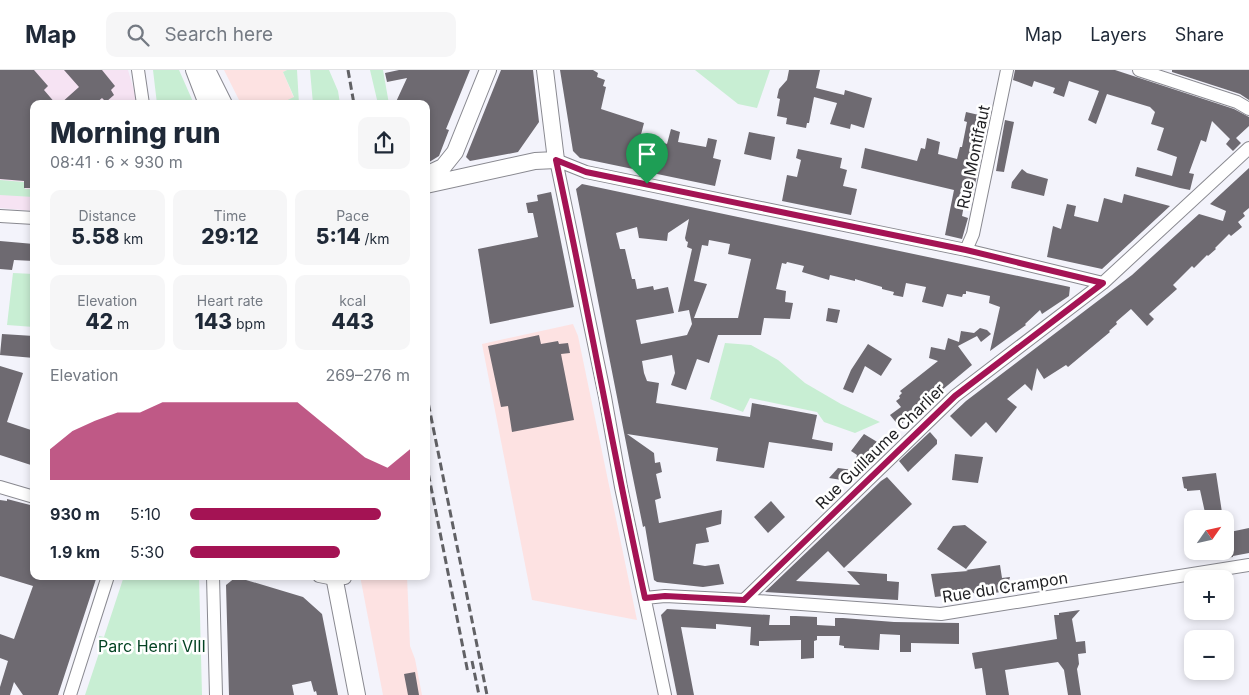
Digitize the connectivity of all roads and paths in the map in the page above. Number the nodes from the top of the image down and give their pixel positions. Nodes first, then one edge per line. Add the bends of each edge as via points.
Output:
1 (138, 70) edge
2 (194, 70) edge
3 (207, 70) edge
4 (488, 70) edge
5 (545, 70) edge
6 (1007, 70) edge
7 (1139, 70) edge
8 (142, 100) edge
9 (205, 100) edge
10 (222, 100) edge
11 (1249, 109) edge
12 (1249, 148) edge
13 (455, 152) junction
14 (556, 160) junction
15 (430, 173) edge
16 (467, 176) junction
17 (430, 184) edge
18 (0, 216) edge
19 (30, 218) edge
20 (966, 250) junction
21 (1103, 283) junction
22 (0, 487) edge
23 (30, 496) edge
24 (1249, 565) edge
25 (107, 580) edge
26 (213, 580) edge
27 (336, 580) edge
28 (336, 580) edge
29 (645, 598) junction
30 (744, 600) junction
31 (70, 695) edge
32 (216, 695) edge
33 (356, 695) edge
34 (367, 695) edge
35 (665, 695) edge

1 - 8 street
2 - 9 main road
3 - 10 main road
4 - 13 main road
5 - 14 main road
6 - 20 street, Rue Montifaut via 973,234
7 - 11 street via 1237,102
12 - 21 street, Rue Guillaume Charlier
13 - 15 main road via 443,167
13 - 16 main road via 457,164
14 - 16 main road via 535,161
14 - 20 street via 586,172
14 - 29 street
16 - 17 main road
18 - 19 street
20 - 21 street
21 - 30 street, Rue Guillaume Charlier via 955,396
22 - 23 street
24 - 30 street, Rue du Crampon via 941,614
25 - 31 street
26 - 32 street
27 - 33 main road
28 - 34 main road
29 - 30 street, Rue du Crampon
29 - 35 street

